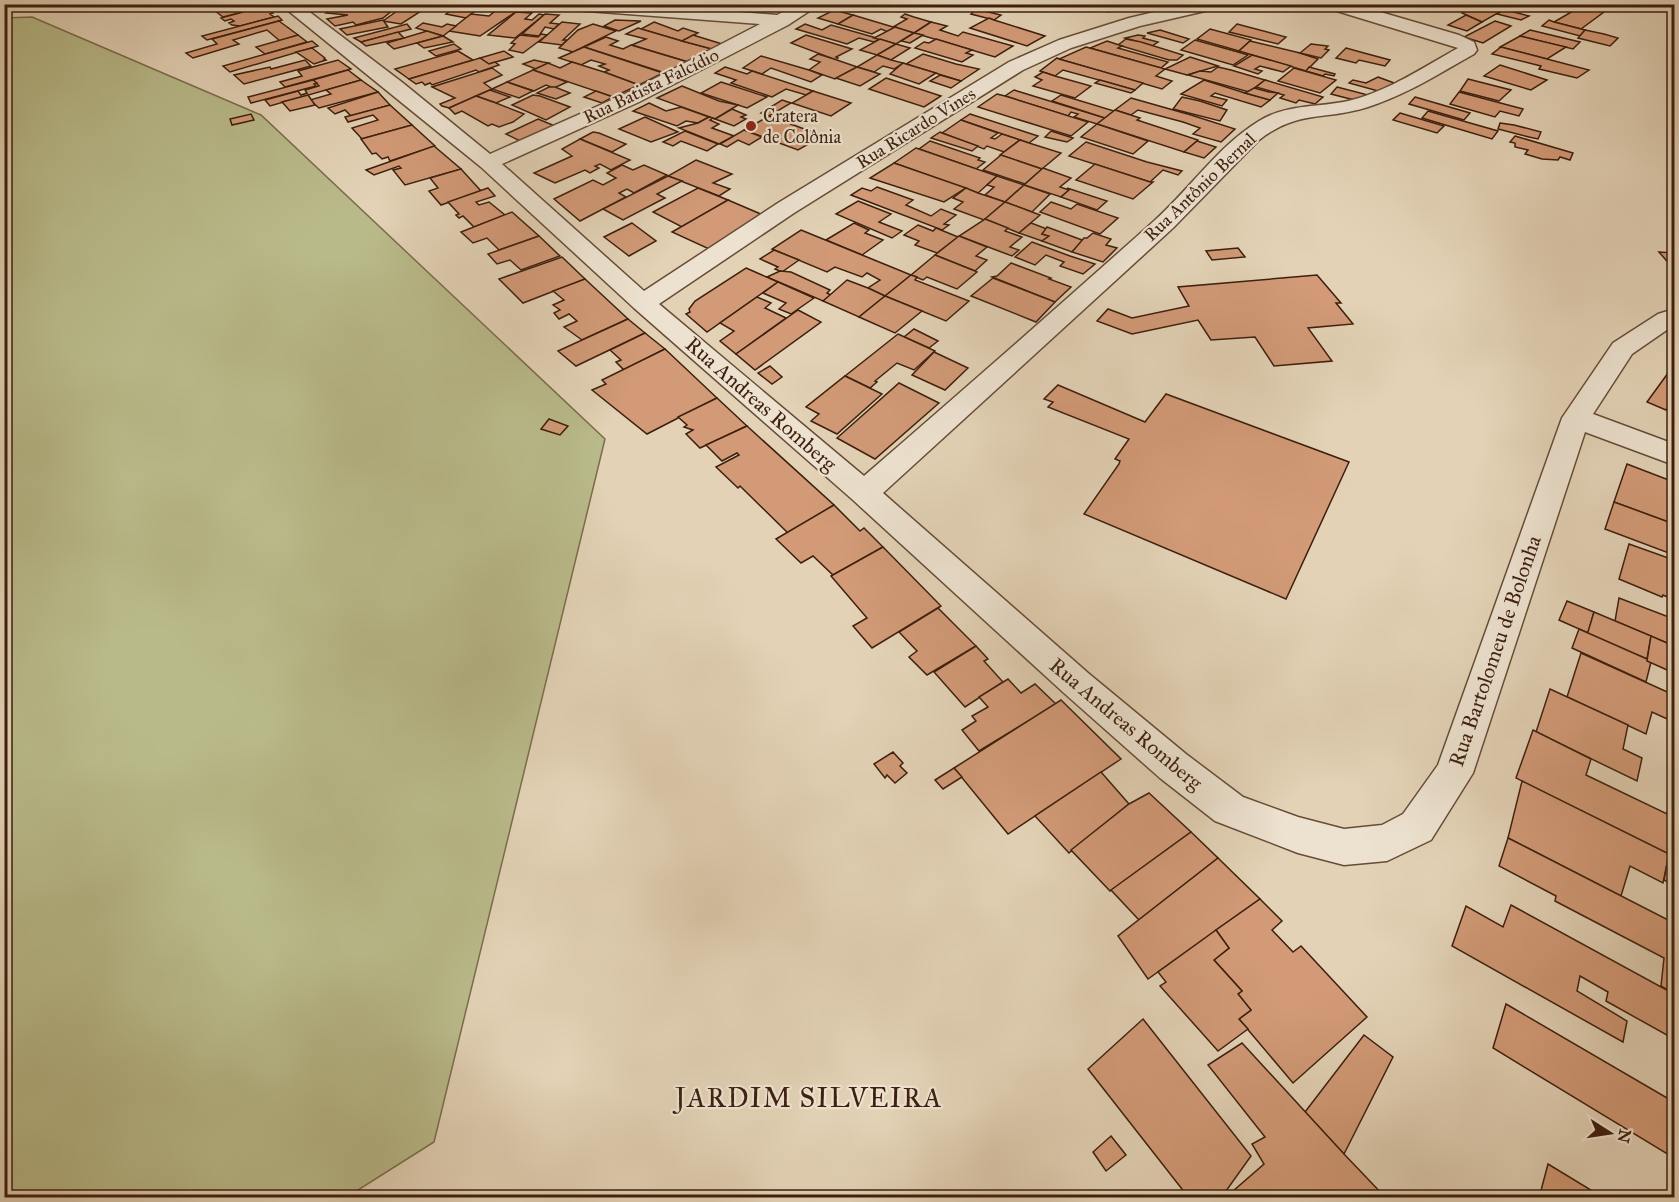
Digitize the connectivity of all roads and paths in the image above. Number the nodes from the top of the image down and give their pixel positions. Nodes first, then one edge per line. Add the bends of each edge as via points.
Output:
1 (288, 4) edge
2 (561, 4) edge
3 (812, 4) edge
4 (1212, 4) edge
5 (1333, 4) edge
6 (782, 21) junction
7 (488, 163) junction
8 (643, 303) junction
9 (1674, 317) edge
10 (1576, 418) junction
11 (1674, 454) edge
12 (864, 493) junction
13 (1229, 809) joint

1 - 7 street, Rua Andreas Romberg
2 - 6 street
3 - 6 street, Rua Batista Falcídio
4 - 8 street, Rua Ricardo Vines via 1065,44 1016,66 786,208
5 - 12 street, Rua Antônio Bernal via 1453,39 1468,46 1468,50 1369,101 1276,119 1251,136 1182,207
6 - 7 street, Rua Batista Falcídio via 632,98
7 - 8 street, Rua Andreas Romberg
8 - 12 street, Rua Andreas Romberg
9 - 10 street, Rua Bartolomeu de Bolonha via 1622,349
10 - 11 street
10 - 13 street, Rua Bartolomeu de Bolonha via 1454,773 1417,827 1387,843 1344,847 1298,835
12 - 13 street, Rua Andreas Romberg via 1076,683

